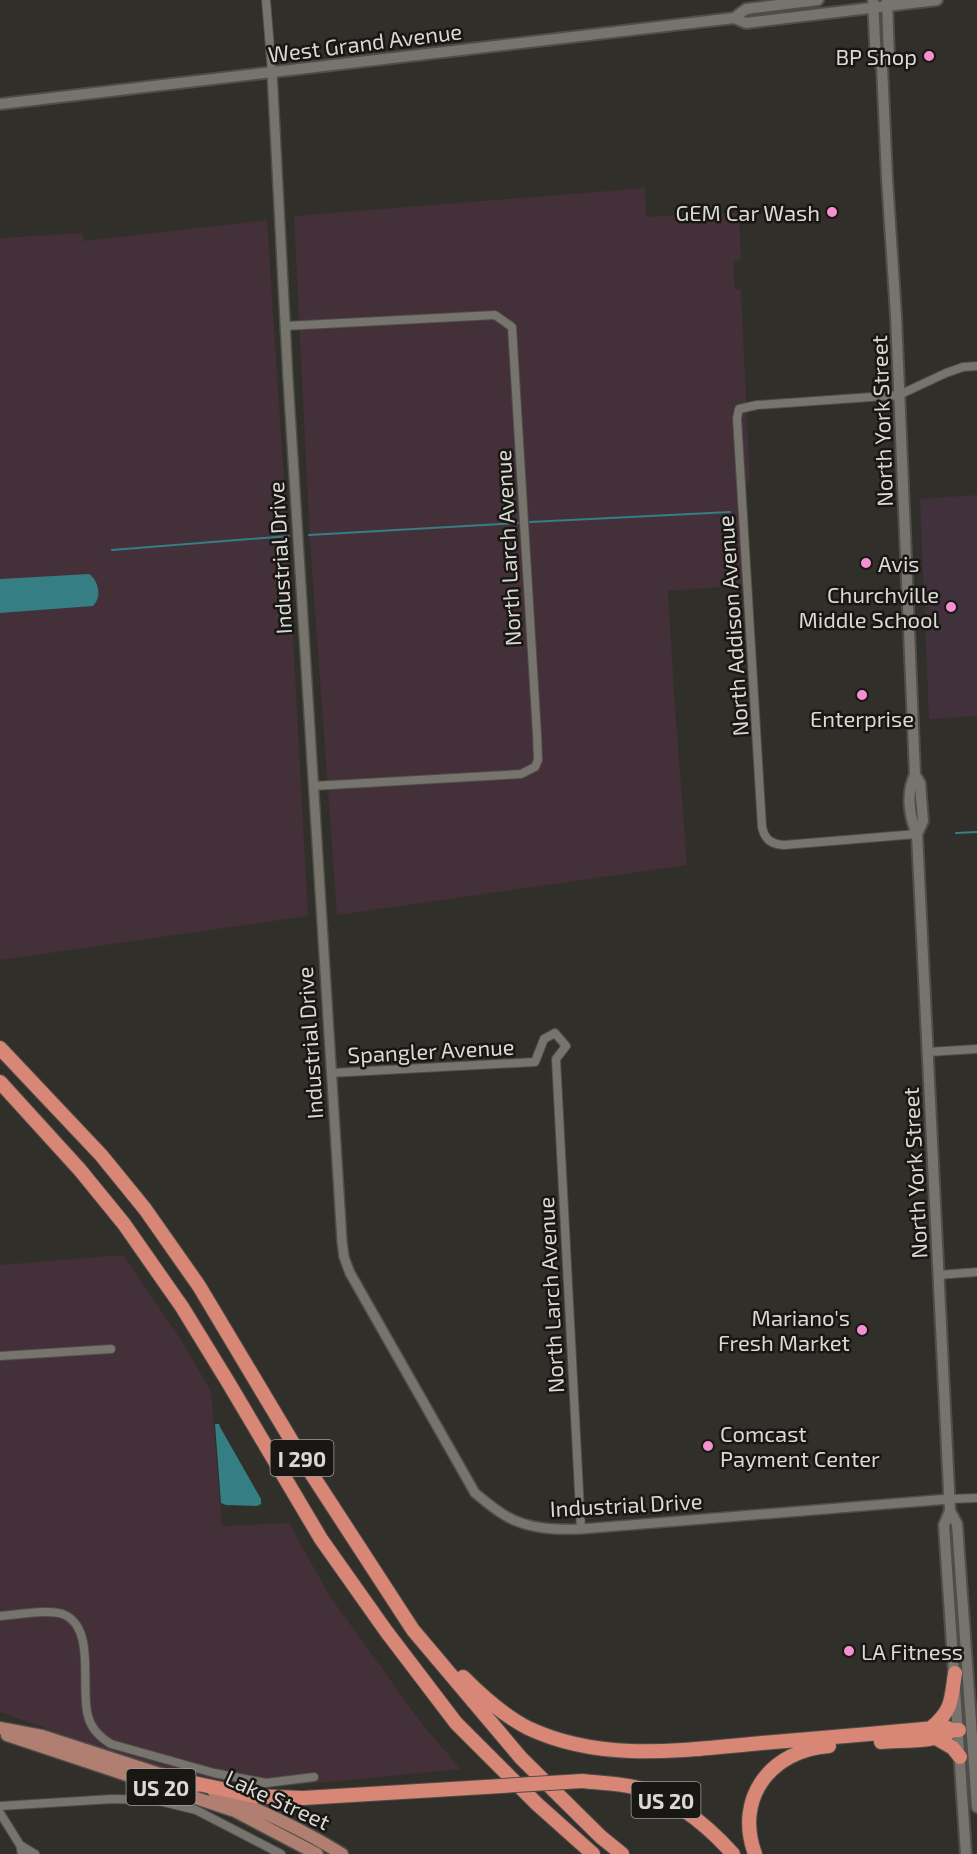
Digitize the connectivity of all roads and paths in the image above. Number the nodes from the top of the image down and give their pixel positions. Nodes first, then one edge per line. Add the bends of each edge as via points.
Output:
1 (266, 0) edge
2 (818, 0) edge
3 (938, 0) edge
4 (887, 3) edge
5 (873, 4) edge
6 (734, 18) junction
7 (882, 66) junction
8 (272, 72) junction
9 (0, 104) edge
10 (285, 326) junction
11 (977, 366) edge
12 (899, 395) junction
13 (314, 786) junction
14 (917, 834) junction
15 (0, 1048) edge
16 (977, 1049) edge
17 (928, 1052) junction
18 (556, 1059) joint
19 (331, 1073) junction
20 (0, 1082) edge
21 (977, 1272) edge
22 (938, 1275) junction
23 (111, 1349) dead end
24 (0, 1356) edge
25 (977, 1498) edge
26 (949, 1499) junction
27 (950, 1511) junction
28 (581, 1529) junction
29 (0, 1616) edge
30 (413, 1630) junction
31 (955, 1673) junction
32 (965, 1729) edge
33 (0, 1731) edge
34 (934, 1733) junction
35 (960, 1757) junction
36 (314, 1777) dead end
37 (189, 1782) junction
38 (0, 1806) edge
39 (977, 1807) edge
40 (0, 1813) edge
41 (21, 1850) edge
42 (35, 1854) edge
43 (281, 1854) edge
44 (317, 1854) edge
45 (342, 1854) edge
46 (593, 1854) edge
47 (622, 1854) edge
48 (733, 1854) edge
49 (755, 1854) edge
50 (966, 1854) edge

1 - 8 street
2 - 6 main road, West Grand Avenue via 746,9
3 - 4 main road, West Grand Avenue
4 - 5 main road, West Grand Avenue
4 - 7 main road, North York Street via 889,59
5 - 6 main road, West Grand Avenue via 746,23
5 - 7 main road, North York Street via 876,62
6 - 8 main road, West Grand Avenue
7 - 12 main road, North York Street
8 - 9 main road, West Grand Avenue
8 - 10 street, Industrial Drive
10 - 13 street, Industrial Drive
10 - 13 street, North Larch Avenue via 495,315 512,327 537,734 535,767 520,774
11 - 12 street via 946,373
12 - 14 main road, North York Street via 915,775 910,784 911,820
12 - 14 street, North Addison Avenue via 757,405 740,409 737,425 762,827 767,840 784,845
13 - 19 street, Industrial Drive
14 - 17 main road, North York Street
15 - 30 highway, I 290 via 101,1155 145,1209 199,1286 309,1470
16 - 17 street
17 - 22 main road, North York Street
18 - 19 street, Spangler Avenue via 566,1046 555,1033 544,1039 535,1062
18 - 28 street, North Larch Avenue
19 - 28 street, Industrial Drive via 342,1241 353,1278 475,1493 508,1517 536,1527
20 - 46 highway, I 290 via 124,1224 228,1382 321,1539 456,1723
21 - 22 street
22 - 26 main road, North York Street
23 - 24 street
25 - 26 street
26 - 27 main road, North York Street
26 - 28 street, Industrial Drive
27 - 31 main road, North York Street via 944,1525
27 - 32 main road, North York Street via 957,1524
29 - 36 street via 51,1612 65,1614 77,1624 83,1638 88,1716 101,1738 111,1744 266,1783
30 - 34 highway via 485,1698 527,1727 597,1749 663,1752
30 - 47 highway, I 290 via 521,1758
31 - 32 main road, North York Street
31 - 34 highway via 948,1710
32 - 34 highway via 945,1727
32 - 35 main road, North York Street
32 - 39 main road, North York Street
33 - 37 main road, Lake Street / US 20 via 58,1741
33 - 44 main road, Lake Street / US 20 via 37,1747 235,1811
34 - 35 highway
34 - 49 highway via 823,1746 785,1758 770,1771 750,1807 749,1828
35 - 50 main road, North York Street
37 - 45 main road, Lake Street via 263,1812
37 - 48 highway, US 20, bridge via 254,1796 303,1798 582,1781 638,1788 688,1814
38 - 43 street via 155,1800 196,1810
40 - 41 street
41 - 42 street

